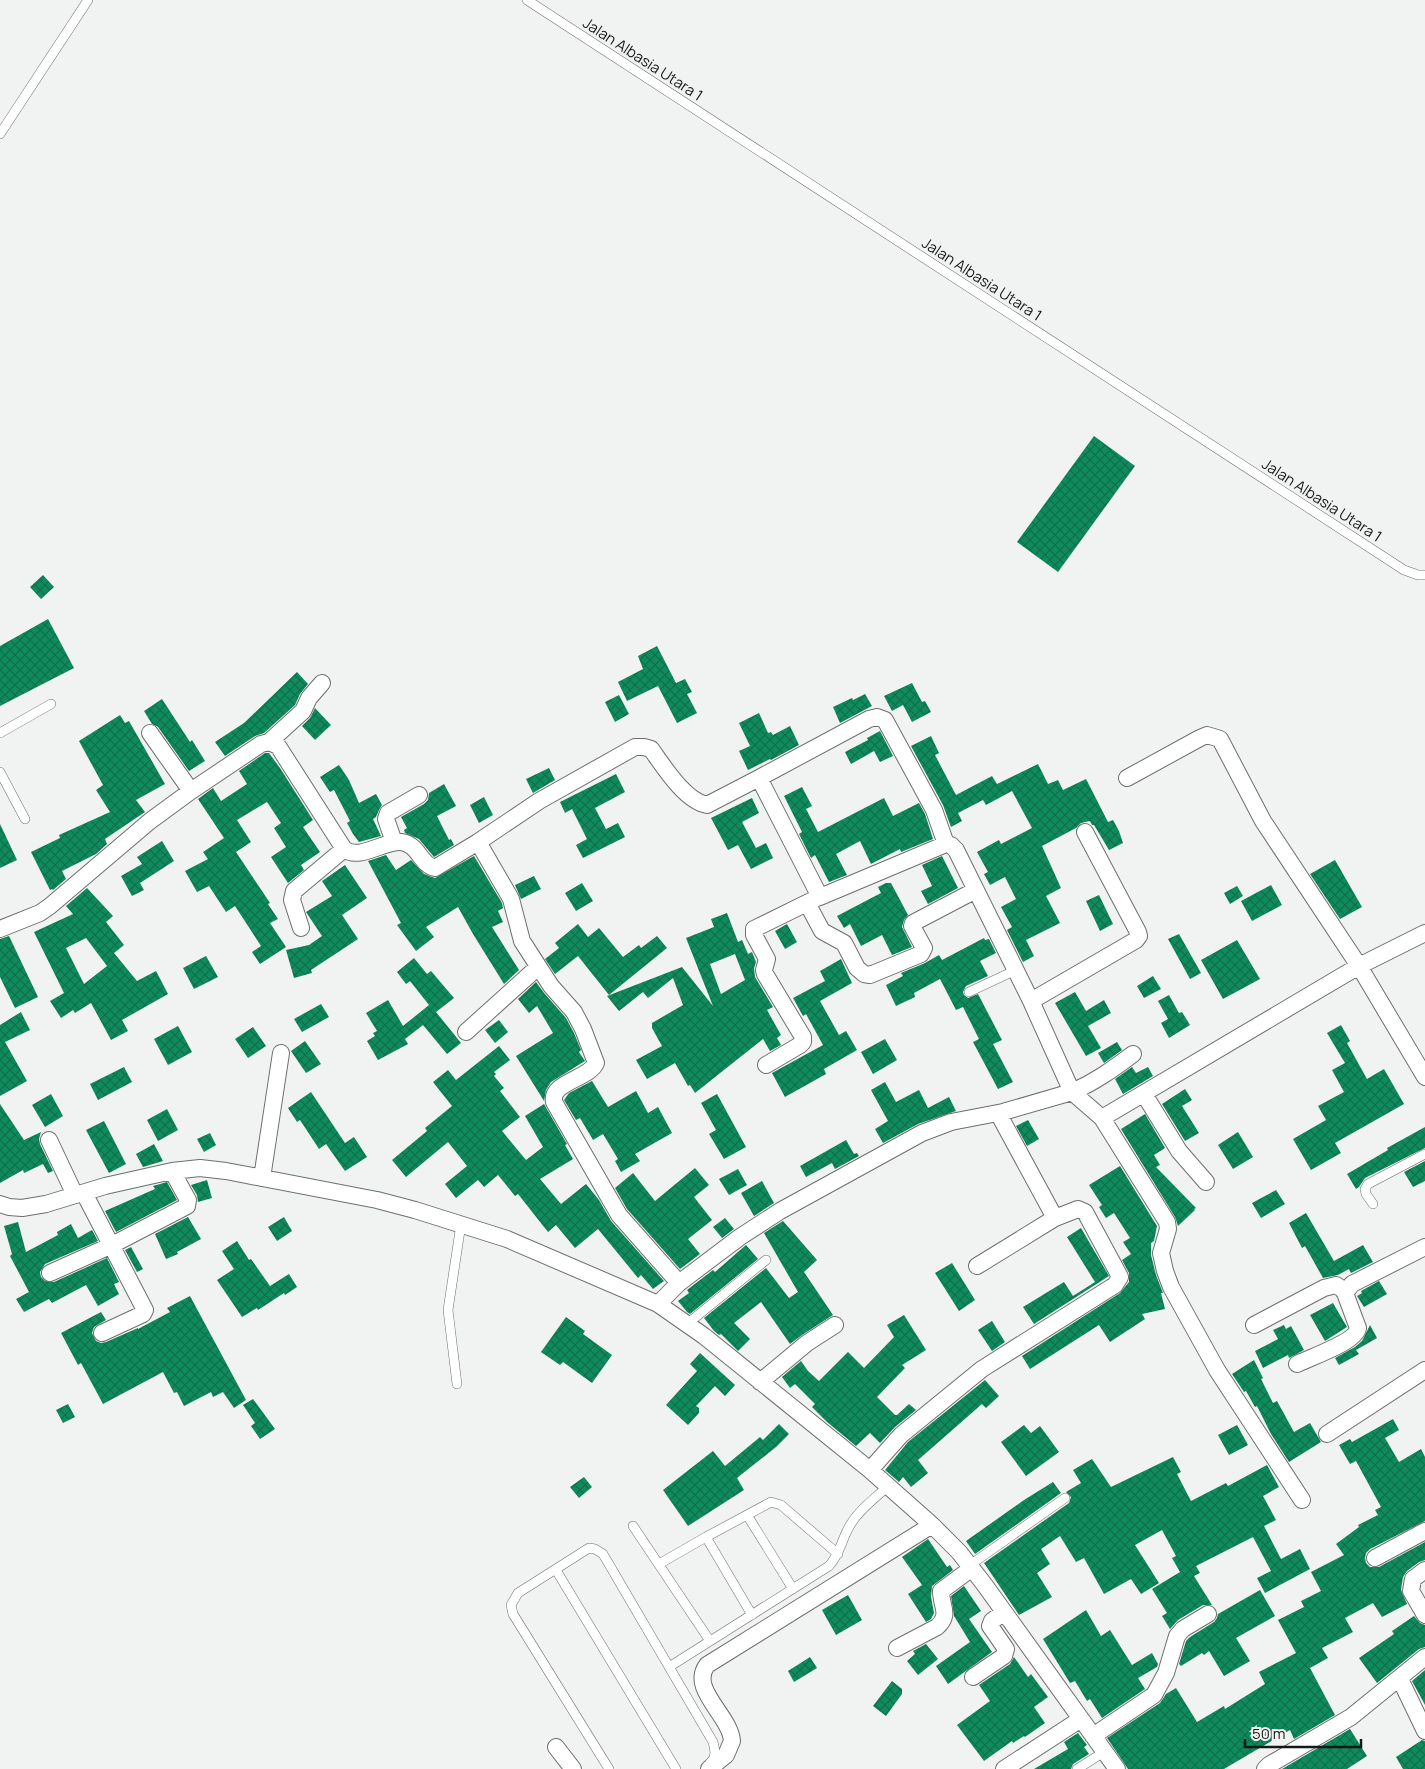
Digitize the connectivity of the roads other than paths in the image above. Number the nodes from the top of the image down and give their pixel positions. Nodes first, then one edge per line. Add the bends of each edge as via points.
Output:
1 (88, 0) edge
2 (527, 0) edge
3 (0, 134) edge
4 (1425, 575) edge
5 (322, 683) dead end
6 (51, 704) dead end
7 (0, 733) edge
8 (150, 733) dead end
9 (269, 742) junction
10 (0, 772) edge
11 (759, 778) junction
12 (1128, 778) dead end
13 (191, 791) junction
14 (419, 796) dead end
15 (25, 819) dead end
16 (1085, 832) dead end
17 (394, 842) junction
18 (478, 842) junction
19 (946, 844) junction
20 (344, 849) junction
21 (976, 890) junction
22 (813, 900) junction
23 (301, 928) dead end
24 (0, 929) edge
25 (1425, 933) edge
26 (1358, 966) junction
27 (538, 968) junction
28 (1016, 970) junction
29 (969, 992) dead end
30 (1031, 1001) junction
31 (466, 1032) dead end
32 (281, 1053) dead end
33 (1132, 1054) dead end
34 (766, 1064) dead end
35 (1425, 1077) edge
36 (1072, 1092) junction
37 (1144, 1094) junction
38 (998, 1113) junction
39 (1102, 1118) junction
40 (49, 1140) dead end
41 (1425, 1154) edge
42 (172, 1171) junction
43 (262, 1178) junction
44 (1206, 1182) dead end
45 (79, 1194) junction
46 (0, 1204) edge
47 (1373, 1204) dead end
48 (1055, 1218) junction
49 (461, 1224) junction
50 (112, 1245) junction
51 (1425, 1247) edge
52 (766, 1260) dead end
53 (977, 1266) dead end
54 (50, 1273) dead end
55 (679, 1283) junction
56 (1344, 1293) junction
57 (658, 1304) junction
58 (687, 1324) junction
59 (1254, 1324) dead end
60 (835, 1325) dead end
61 (102, 1333) dead end
62 (1297, 1364) dead end
63 (1425, 1370) edge
64 (760, 1382) junction
65 (457, 1384) dead end
66 (1327, 1434) dead end
67 (870, 1470) junction
68 (887, 1487) junction
69 (1066, 1498) dead end
70 (1302, 1500) dead end
71 (747, 1515) junction
72 (932, 1525) junction
73 (633, 1526) dead end
74 (1425, 1531) edge
75 (706, 1537) junction
76 (838, 1554) junction
77 (1375, 1558) dead end
78 (659, 1564) junction
79 (971, 1567) junction
80 (556, 1570) junction
81 (1425, 1570) edge
82 (794, 1589) junction
83 (1004, 1612) junction
84 (1208, 1614) dead end
85 (752, 1615) junction
86 (1425, 1615) edge
87 (710, 1641) junction
88 (897, 1648) dead end
89 (1425, 1658) edge
90 (669, 1667) junction
91 (973, 1678) dead end
92 (1400, 1679) junction
93 (1081, 1719) junction
94 (1425, 1731) edge
95 (1093, 1736) junction
96 (556, 1747) dead end
97 (1104, 1752) junction
98 (573, 1769) edge
99 (609, 1769) edge
100 (676, 1769) edge
101 (702, 1769) edge
102 (709, 1769) edge
103 (1004, 1769) edge
104 (1077, 1769) edge
105 (1117, 1769) edge
106 (1265, 1769) edge

1 - 3 lane
2 - 4 lane, Jalan Albasia Utara 1 via 1404,570
5 - 9 street via 303,711
6 - 7 lane
8 - 13 street
9 - 13 street via 261,744
9 - 20 street via 278,746
10 - 15 lane
11 - 18 street via 707,805 698,803 651,749 635,747 539,801
11 - 19 street via 877,717 885,720 934,810
11 - 22 street
12 - 26 street via 1200,738 1220,739 1264,821
13 - 24 street via 150,821 50,906
14 - 17 street via 388,813 387,821
16 - 30 street via 1139,936
17 - 18 street via 410,845 426,864 435,868
17 - 20 street via 359,854
18 - 27 street via 511,899 522,941
19 - 21 street via 956,850
19 - 22 street
20 - 23 street via 294,891 292,900
21 - 22 street via 913,923 924,948 921,954 870,975 857,968 844,943 822,931
21 - 28 street
22 - 34 street via 754,929 767,959 765,974 804,1038 800,1045
25 - 26 street
26 - 35 street
26 - 37 street
27 - 31 street
27 - 55 street via 574,1012 596,1063 556,1091 554,1102 620,1215
28 - 29 lane
28 - 30 street
30 - 36 street
32 - 43 street
33 - 36 street via 1110,1072
36 - 38 street
36 - 39 street
37 - 39 street
37 - 44 street via 1179,1151
38 - 48 street
38 - 55 street via 951,1122 922,1134 780,1211
39 - 70 street via 1167,1222 1161,1253 1171,1287 1217,1370
40 - 45 street
41 - 47 lane via 1368,1184 1366,1194
42 - 43 street via 226,1170
42 - 45 street
42 - 50 street via 188,1200 186,1206
43 - 49 street via 377,1200
45 - 46 street via 22,1208
45 - 50 street
48 - 53 street
48 - 67 street via 1078,1209 1084,1212 1118,1273 1119,1281 982,1369 901,1435
49 - 57 street
49 - 65 lane via 448,1310
50 - 54 street
50 - 61 street via 145,1311
51 - 56 street via 1357,1280
52 - 58 lane
55 - 57 street
56 - 59 street via 1336,1285 1324,1288
56 - 62 street via 1358,1328 1356,1334
57 - 58 street
58 - 64 street
60 - 64 street
63 - 66 street
64 - 67 street
67 - 68 street
68 - 72 street
68 - 76 lane via 857,1515
69 - 79 lane
71 - 75 lane
71 - 76 lane via 768,1503 781,1505
71 - 82 lane
72 - 79 street
72 - 102 street via 707,1665 701,1678 703,1686 728,1727 732,1741 726,1755
73 - 78 lane
74 - 77 street
75 - 78 lane
75 - 85 lane
76 - 82 lane via 829,1566
78 - 87 lane
79 - 83 street
79 - 88 street via 941,1591 945,1610 942,1622
80 - 90 lane via 589,1548 603,1554
80 - 99 lane via 518,1593 512,1609
80 - 100 lane
81 - 86 street via 1413,1579 1411,1592
82 - 85 lane
83 - 91 street via 990,1626 1006,1649 1004,1656
83 - 93 street
84 - 95 street via 1177,1636 1166,1673 1154,1695
85 - 87 lane
87 - 90 lane
89 - 92 street
90 - 101 lane via 713,1742 715,1757
92 - 94 street
92 - 106 street via 1351,1717
93 - 95 street
93 - 103 street
95 - 97 street
96 - 98 street
97 - 104 lane
97 - 105 street

